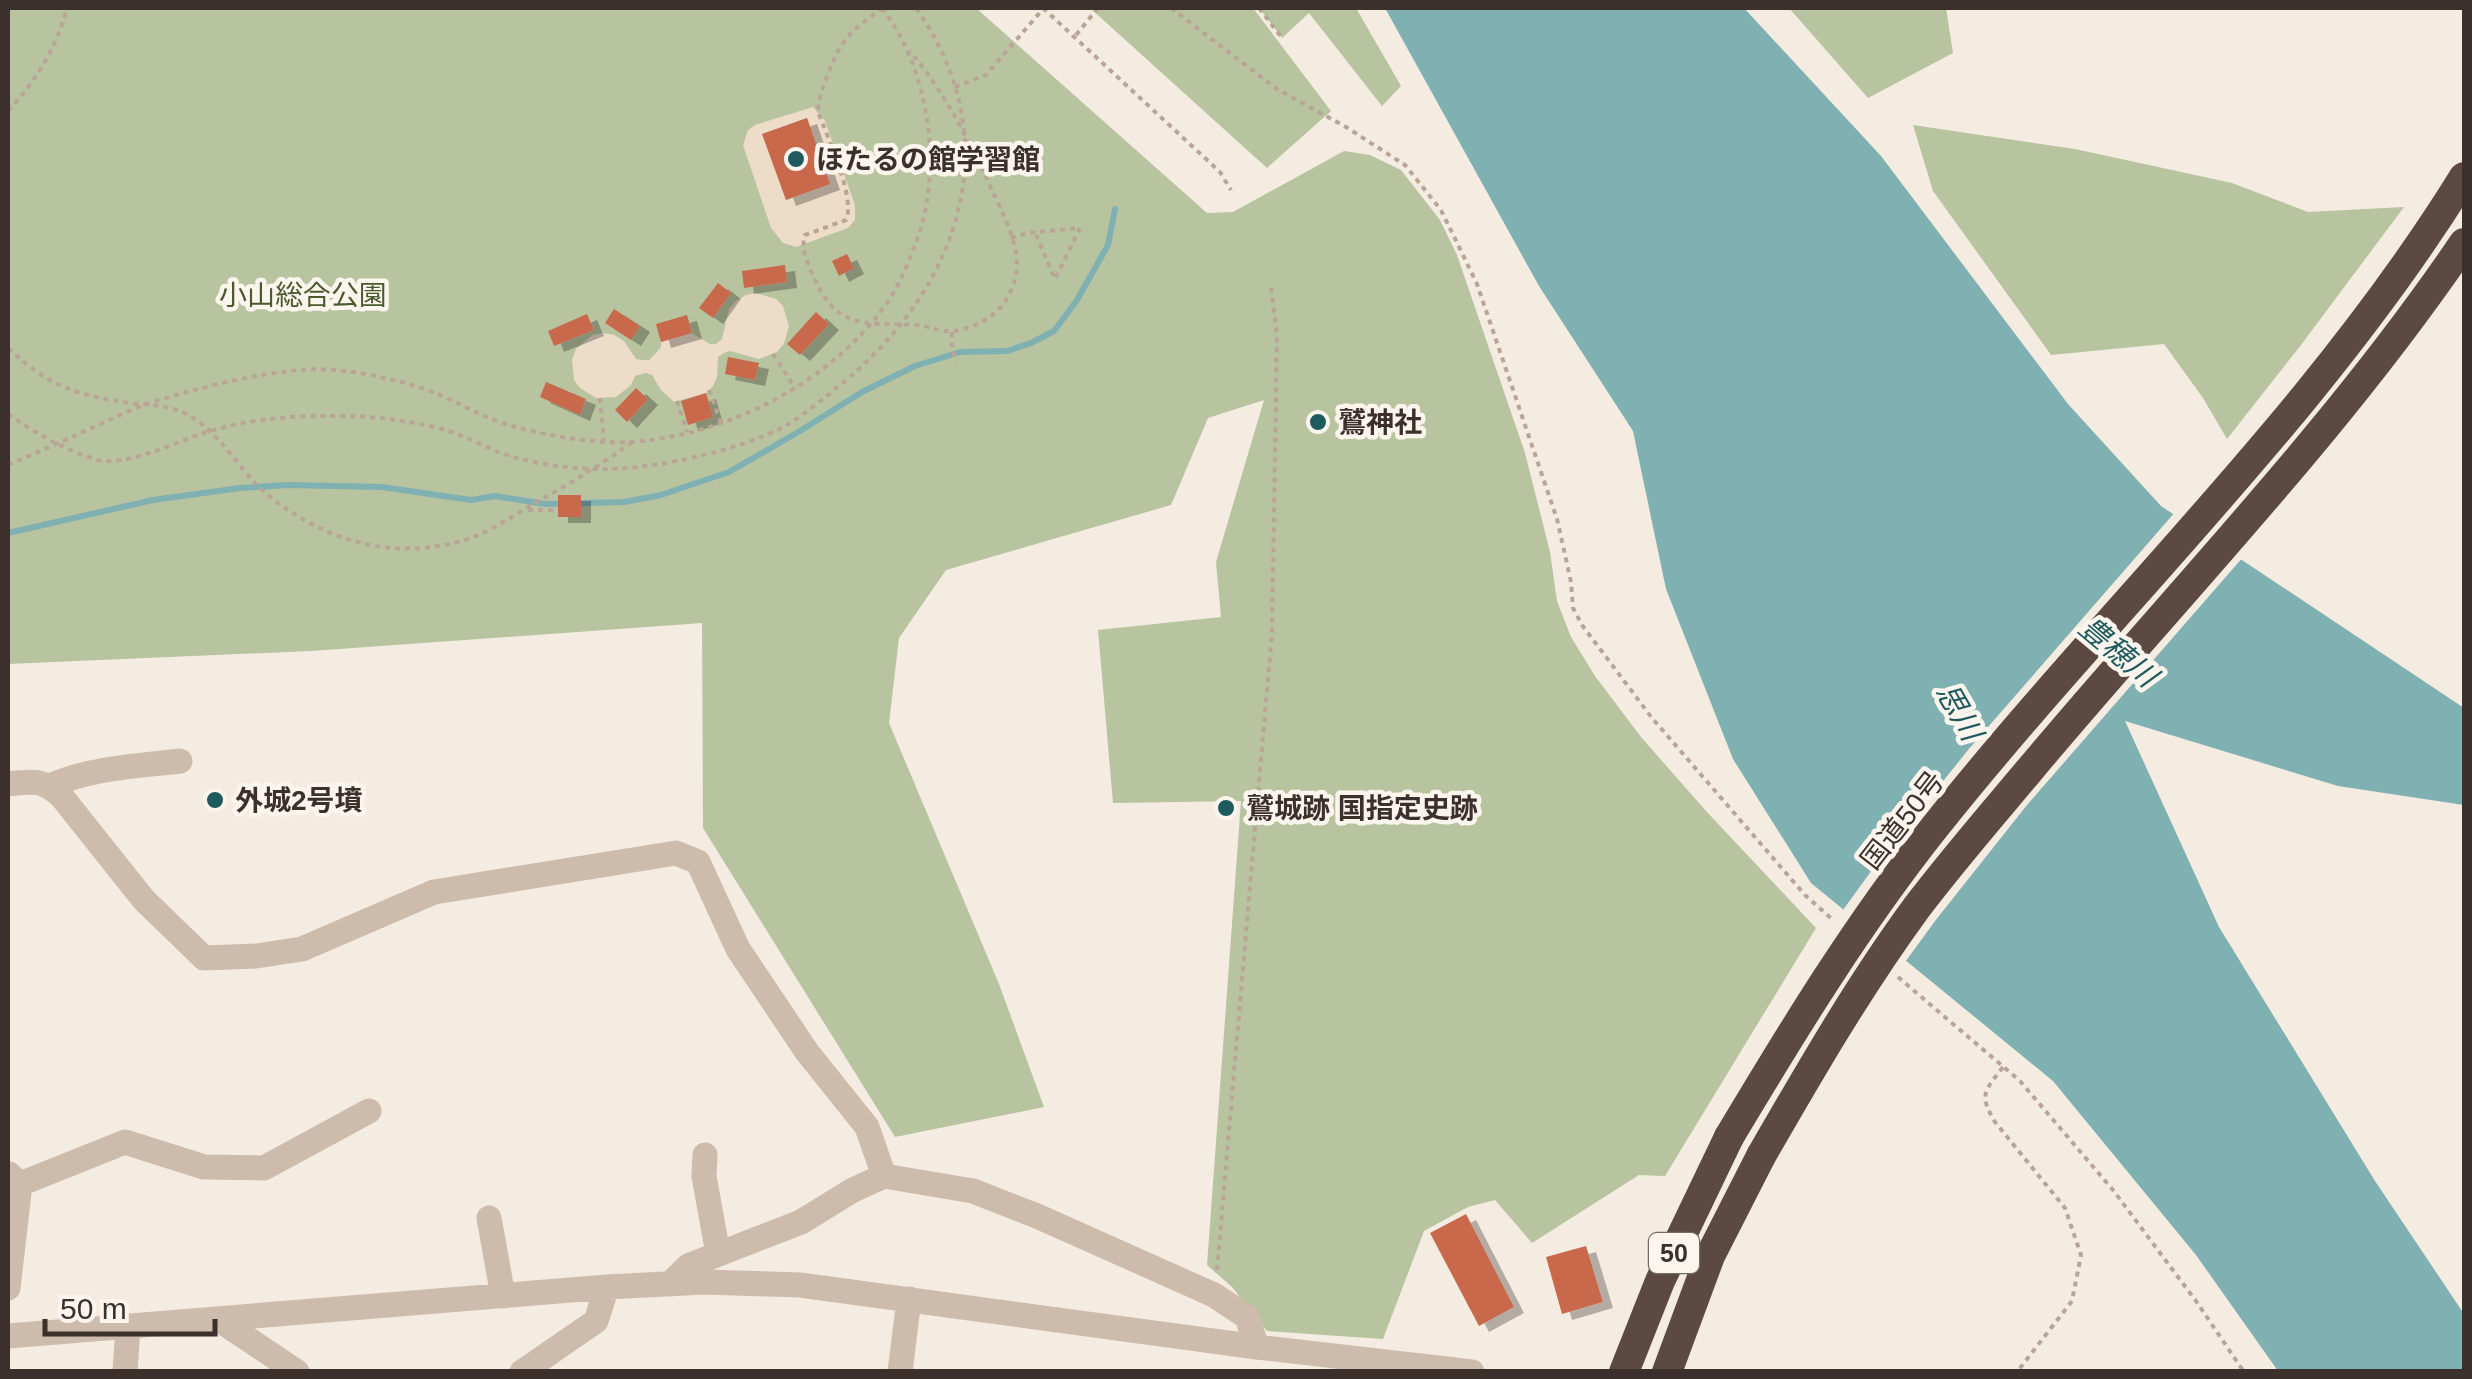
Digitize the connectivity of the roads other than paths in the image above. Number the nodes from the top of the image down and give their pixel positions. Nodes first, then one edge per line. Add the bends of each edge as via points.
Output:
1 (2464, 177) edge
2 (2464, 244) edge
3 (180, 761) dead end
4 (8, 784) edge
5 (50, 786) junction
6 (368, 1111) dead end
7 (704, 1155) dead end
8 (884, 1176) junction
9 (14, 1178) edge
10 (489, 1218) dead end
11 (718, 1254) junction
12 (670, 1284) junction
13 (8, 1288) edge
14 (606, 1288) junction
15 (504, 1296) junction
16 (909, 1299) junction
17 (218, 1319) junction
18 (128, 1326) junction
19 (8, 1336) edge
20 (1257, 1347) junction
21 (1465, 1371) edge
22 (125, 1372) edge
23 (298, 1372) edge
24 (522, 1372) edge
25 (900, 1372) edge
26 (1624, 1372) edge
27 (1667, 1372) edge

1 - 26 highway, 国道50号 / 50, bridge via 2352,340 1903,869 1815,995 1729,1137
2 - 27 highway, 50, bridge via 2330,422 1917,908 1760,1156 1710,1256
3 - 5 street
4 - 5 street
5 - 8 street via 144,900 204,958 302,948 434,892 676,853 698,862 738,948 867,1127
6 - 9 street via 264,1168 204,1167 126,1142
7 - 11 street
8 - 11 street via 801,1222
8 - 20 street via 974,1191 1214,1295 1248,1318
9 - 13 street
10 - 15 street
11 - 12 street via 688,1266
12 - 14 street
12 - 16 street via 800,1286
14 - 15 street
14 - 24 street via 596,1321
15 - 17 street
16 - 20 street
16 - 25 street
17 - 18 street
17 - 23 street
18 - 19 street
18 - 22 street
20 - 21 street

